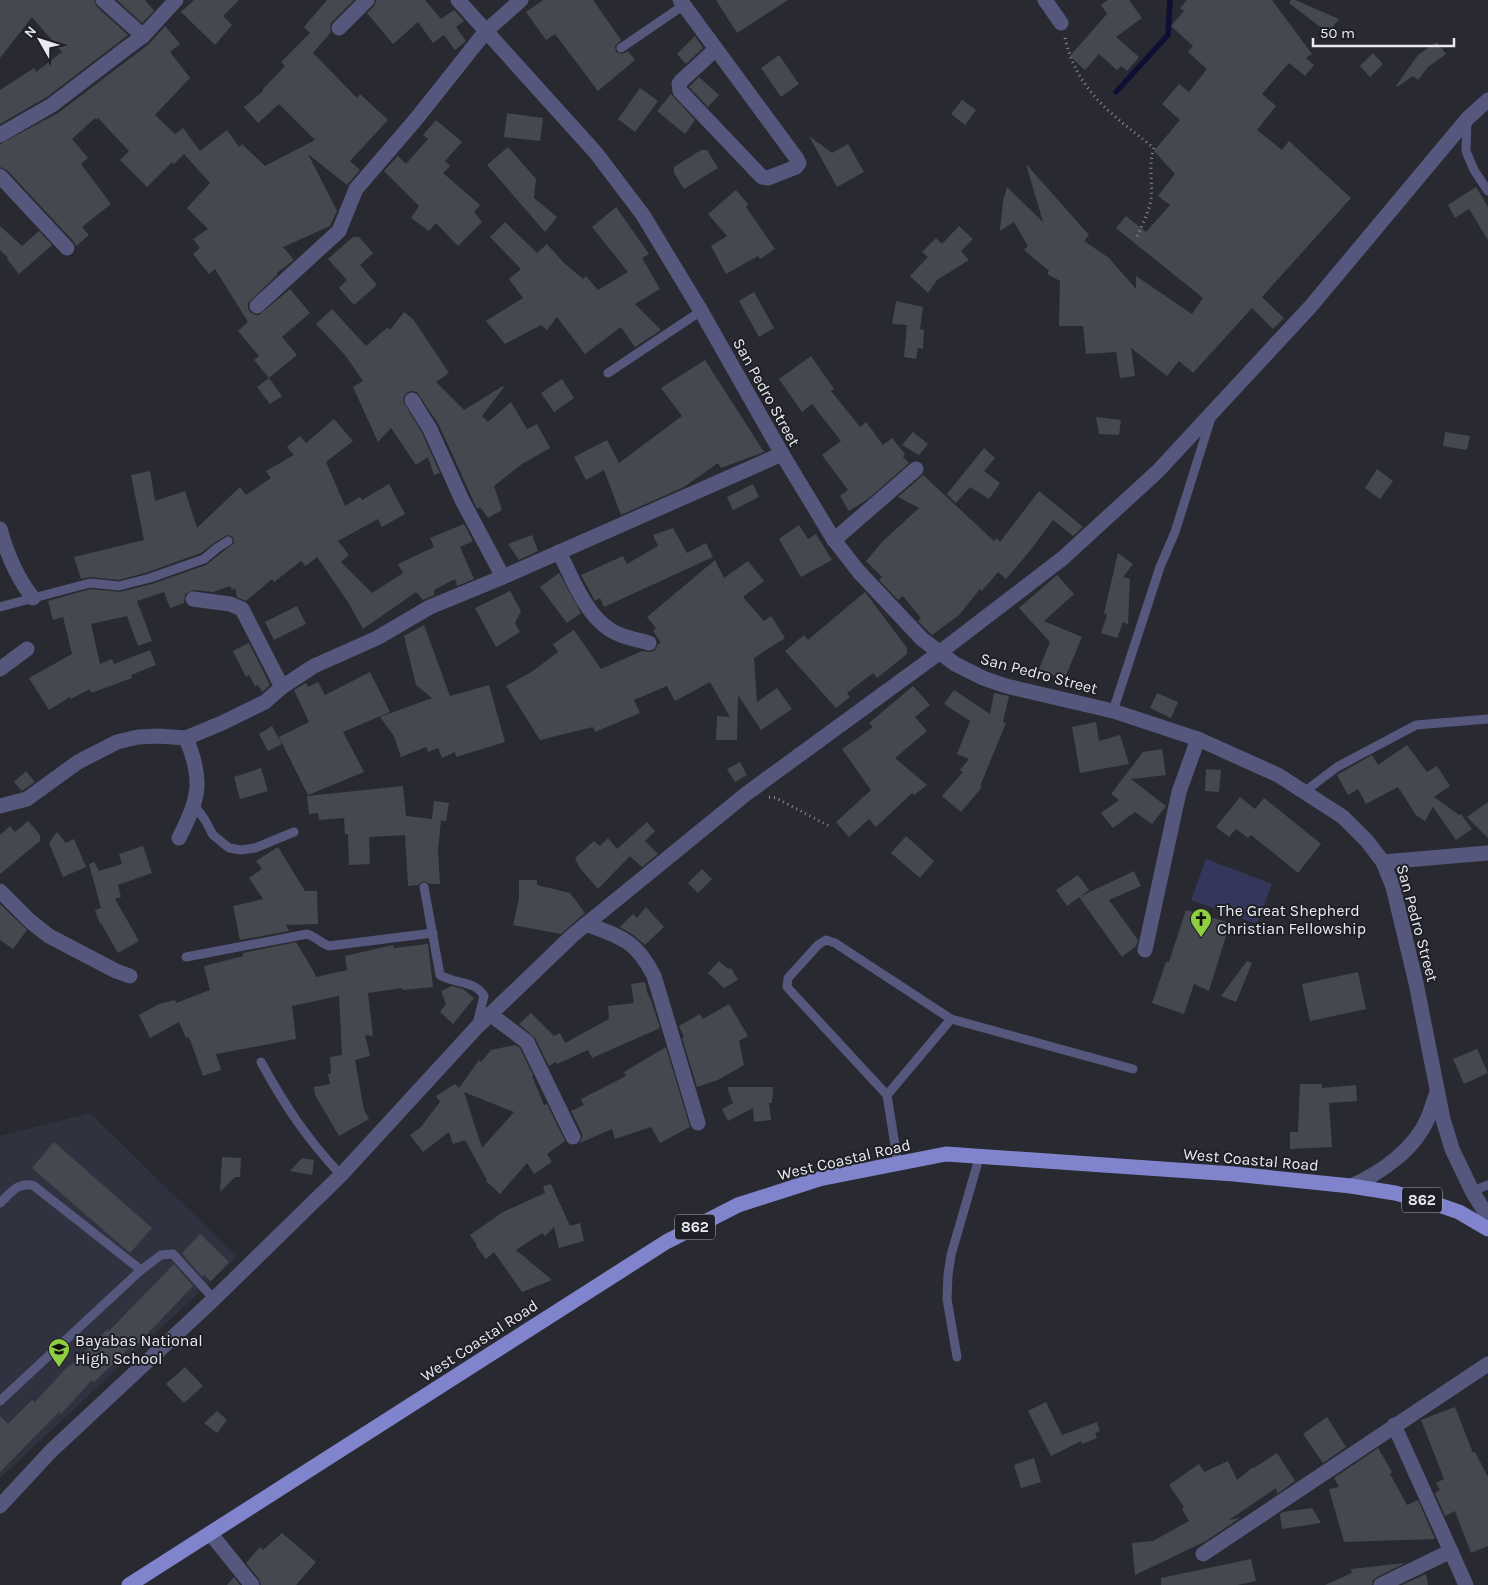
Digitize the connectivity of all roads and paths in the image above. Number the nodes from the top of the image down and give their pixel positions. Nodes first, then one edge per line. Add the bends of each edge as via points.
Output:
1 (103, 0) edge
2 (176, 0) edge
3 (367, 0) edge
4 (458, 0) edge
5 (521, 0) edge
6 (1045, 0) edge
7 (682, 2) edge
8 (1062, 23) joint
9 (339, 28) dead end
10 (486, 31) junction
11 (142, 36) junction
12 (621, 48) dead end
13 (716, 49) junction
14 (1488, 100) edge
15 (1468, 118) junction
16 (0, 135) edge
17 (0, 176) edge
18 (1488, 191) edge
19 (1137, 237) dead end
20 (67, 248) dead end
21 (256, 306) dead end
22 (701, 311) junction
23 (608, 373) dead end
24 (412, 400) dead end
25 (1213, 411) junction
26 (782, 454) junction
27 (916, 469) dead end
28 (0, 529) edge
29 (834, 540) junction
30 (228, 541) dead end
31 (559, 552) junction
32 (503, 577) junction
33 (33, 598) junction
34 (193, 599) dead end
35 (0, 607) edge
36 (649, 642) dead end
37 (27, 648) dead end
38 (939, 653) junction
39 (0, 668) edge
40 (282, 687) junction
41 (1113, 711) junction
42 (1488, 719) edge
43 (186, 738) junction
44 (1198, 739) junction
45 (1304, 792) junction
46 (746, 794) junction
47 (194, 805) junction
48 (0, 806) edge
49 (829, 826) dead end
50 (294, 832) dead end
51 (179, 838) dead end
52 (1488, 853) edge
53 (1384, 862) junction
54 (424, 887) dead end
55 (0, 891) edge
56 (586, 924) junction
57 (433, 933) junction
58 (1146, 950) dead end
59 (186, 957) dead end
60 (130, 976) dead end
61 (490, 1014) junction
62 (950, 1019) junction
63 (477, 1027) junction
64 (261, 1062) dead end
65 (1132, 1069) dead end
66 (1437, 1091) junction
67 (886, 1095) junction
68 (698, 1124) dead end
69 (573, 1136) dead end
70 (980, 1155) junction
71 (898, 1164) junction
72 (340, 1175) junction
73 (1488, 1185) edge
74 (1351, 1186) junction
75 (1472, 1191) junction
76 (0, 1203) edge
77 (1488, 1217) edge
78 (1488, 1229) edge
79 (141, 1270) junction
80 (214, 1299) junction
81 (957, 1357) dead end
82 (1488, 1364) edge
83 (0, 1401) edge
84 (1394, 1425) junction
85 (0, 1506) edge
86 (210, 1533) junction
87 (1452, 1551) junction
88 (1203, 1554) dead end
89 (129, 1585) edge
90 (252, 1585) edge
91 (1381, 1585) edge
92 (1466, 1585) edge

1 - 11 street
2 - 11 street
3 - 9 street
4 - 10 street, San Pedro Street
5 - 10 street
6 - 8 street
7 - 12 lane
7 - 13 street
8 - 19 path via 1068,53 1082,81 1101,105 1154,148 1150,203
10 - 21 street via 356,189 339,231
10 - 22 street, San Pedro Street via 596,153 643,215
11 - 16 street via 52,104
13 - 13 street via 797,158 799,163 796,167 768,178 762,177 680,92 681,81
14 - 15 street
15 - 18 lane via 1466,151
15 - 25 street via 1311,306
17 - 20 street
22 - 23 lane
22 - 26 street, San Pedro Street
24 - 32 street via 430,429 462,500
25 - 38 street via 1158,471 1063,558
25 - 41 lane
26 - 29 street, San Pedro Street
26 - 31 street
27 - 29 street
28 - 33 street via 10,560
29 - 38 street, San Pedro Street via 885,602
30 - 33 lane via 204,559 150,578 119,586 90,583
31 - 32 street
31 - 36 street via 588,607 600,621 622,636
32 - 40 street via 430,607 377,638 314,666
33 - 35 lane
34 - 40 street via 242,609
37 - 39 street
38 - 41 street, San Pedro Street via 966,671 1006,686
38 - 46 street
40 - 43 street via 265,702
41 - 44 street, San Pedro Street
42 - 45 lane via 1416,725 1337,766
43 - 47 street via 198,777
43 - 48 street via 148,737 117,742 78,762 27,799
44 - 45 street, San Pedro Street via 1278,774
44 - 58 street via 1179,792
45 - 53 street, San Pedro Street via 1343,817
46 - 49 path via 776,798
46 - 56 street
47 - 50 lane via 213,836 230,848 255,848
47 - 51 street
52 - 53 street
53 - 66 street, San Pedro Street via 1416,983
54 - 57 lane
55 - 60 street via 48,936
56 - 61 street
56 - 68 street via 625,939 647,962
57 - 59 lane via 329,946 307,934
57 - 63 lane via 440,975 474,986 484,996
61 - 63 street
61 - 69 street via 527,1042
62 - 65 lane
62 - 67 lane
62 - 67 lane via 835,942 826,940 818,945 788,978 787,987 792,995
63 - 72 street
64 - 72 lane via 304,1133
66 - 74 street via 1427,1120 1409,1145 1371,1178
66 - 75 street, San Pedro Street via 1452,1149
67 - 71 lane
70 - 71 main road, West Coastal Road / 862 via 946,1154
70 - 74 main road, West Coastal Road / 862
70 - 81 lane via 948,1275 947,1300
71 - 86 main road, West Coastal Road / 862 via 819,1179 738,1205 666,1242
72 - 80 street
73 - 75 lane
74 - 78 main road, West Coastal Road / 862 via 1436,1204 1459,1212
75 - 77 street, San Pedro Street
76 - 79 lane via 19,1185 34,1186
79 - 80 lane via 161,1255 173,1254
79 - 83 lane
80 - 85 street via 51,1451
82 - 84 street
84 - 87 street
84 - 88 street
86 - 89 main road, West Coastal Road / 862
86 - 90 street
87 - 91 street
87 - 92 street

